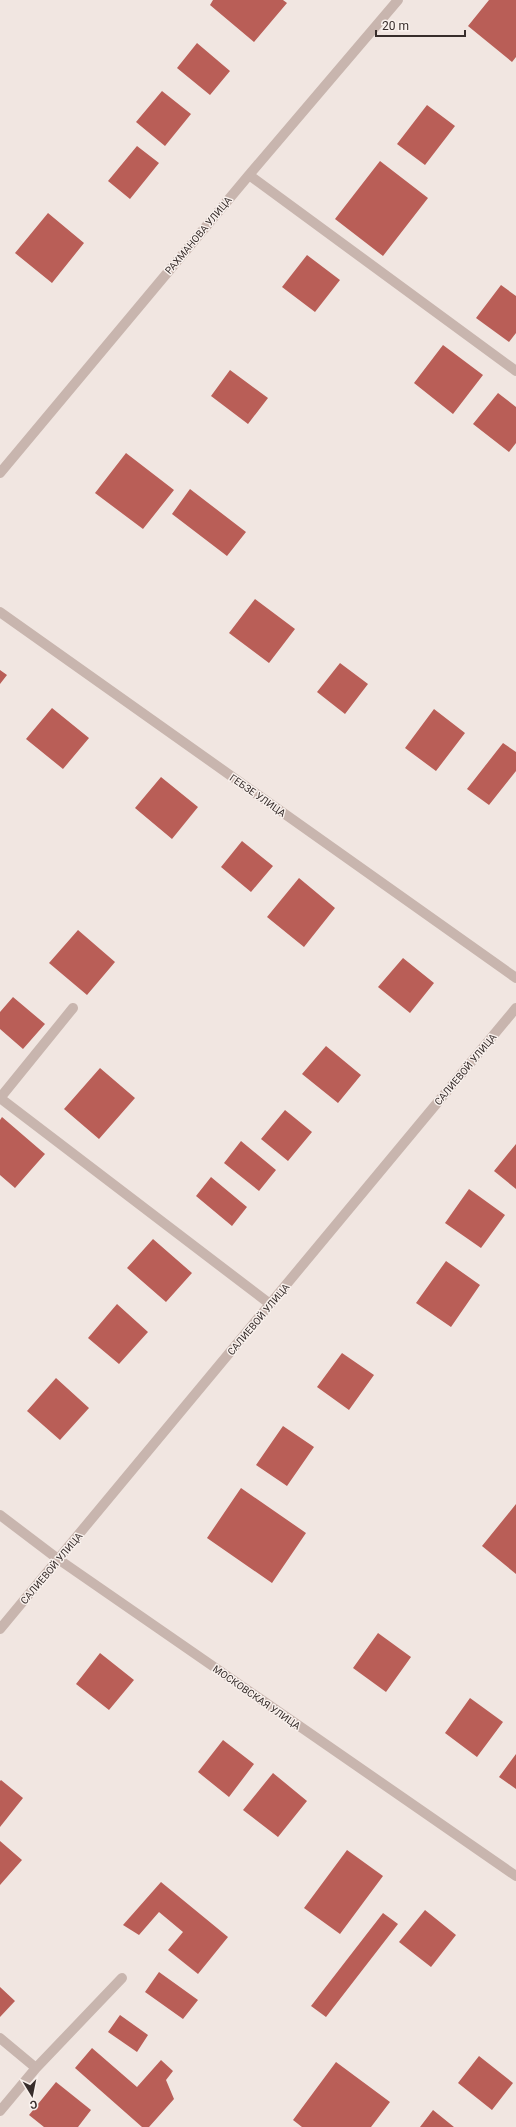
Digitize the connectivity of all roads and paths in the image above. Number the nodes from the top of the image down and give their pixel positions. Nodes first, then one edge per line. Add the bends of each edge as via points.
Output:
1 (398, 0) edge
2 (249, 175) junction
3 (516, 372) edge
4 (0, 473) edge
5 (0, 612) edge
6 (516, 978) edge
7 (73, 1008) dead end
8 (516, 1008) edge
9 (270, 1304) junction
10 (0, 1515) edge
11 (58, 1559) junction
12 (0, 1629) edge
13 (516, 1876) edge
14 (122, 1978) dead end
15 (0, 2038) edge
16 (36, 2068) junction
17 (0, 2111) edge

1 - 2 street, РАХМАНОВА УЛИЦА
2 - 3 street
2 - 4 street, РАХМАНОВА УЛИЦА
5 - 6 street, ГЕБЗЕ УЛИЦА
7 - 9 street via 0,1098
8 - 9 street, САЛИЕВОЙ УЛИЦА
9 - 11 street, САЛИЕВОЙ УЛИЦА
10 - 11 street, МОСКОВСКАЯ УЛИЦА
11 - 12 street, САЛИЕВОЙ УЛИЦА
11 - 13 street, МОСКОВСКАЯ УЛИЦА
14 - 16 street
15 - 16 street
16 - 17 street

